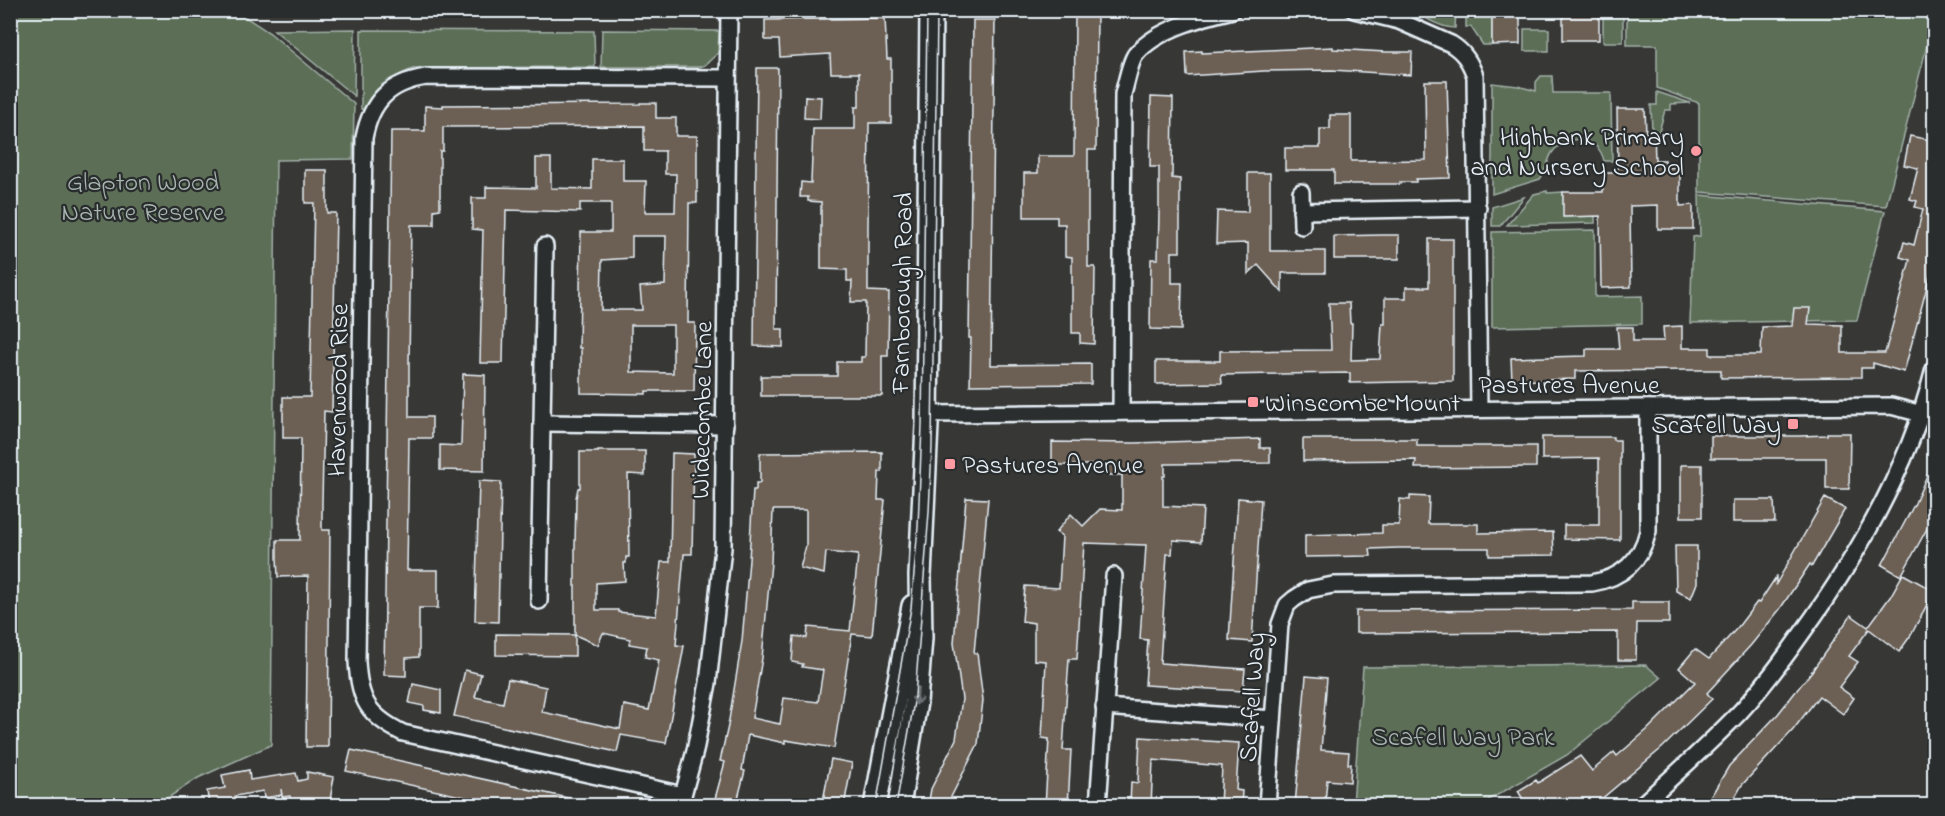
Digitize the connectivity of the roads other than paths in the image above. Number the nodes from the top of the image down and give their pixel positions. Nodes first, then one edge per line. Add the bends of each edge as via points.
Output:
1 (729, 10) edge
2 (931, 10) edge
3 (1233, 10) edge
4 (1354, 10) edge
5 (728, 78) junction
6 (1301, 192) dead end
7 (1478, 208) junction
8 (545, 246) dead end
9 (1935, 369) edge
10 (1648, 408) junction
11 (1479, 409) junction
12 (1122, 412) junction
13 (927, 414) junction
14 (1922, 414) junction
15 (542, 423) junction
16 (725, 424) junction
17 (920, 576) junction
18 (1114, 576) dead end
19 (539, 601) dead end
20 (1104, 707) junction
21 (1273, 719) junction
22 (682, 800) edge
23 (874, 806) edge
24 (899, 806) edge
25 (1098, 806) edge
26 (1267, 806) edge
27 (1640, 806) edge

1 - 5 street, Widecombe Lane
2 - 13 street, Farnborough Road
3 - 12 street via 1202,17 1163,33 1134,55 1131,65 1123,94
4 - 7 street via 1399,21 1440,38 1458,48 1469,61 1476,86
5 - 16 street, Widecombe Lane
5 - 22 street, Havenwood Rise via 426,77 396,85 384,95 373,109 364,138 357,661 361,695 370,711 403,733
6 - 7 street via 1302,219
7 - 11 street
8 - 15 street
9 - 14 street
10 - 11 street, Pastures Avenue
10 - 14 street, Pastures Avenue via 1891,406
10 - 21 street, Scafell Way via 1648,531 1632,565 1621,574 1592,583 1333,585 1308,590 1287,606 1280,624
11 - 12 street, Pastures Avenue
12 - 13 street, Pastures Avenue
13 - 17 street, Farnborough Road
14 - 27 street via 1867,533 1842,577 1804,630 1741,710
15 - 16 street
15 - 19 street
16 - 22 street, Widecombe Lane via 723,548 716,620 708,683
17 - 23 street, Farnborough Road
17 -> 24 street, Farnborough Road via 916,702
18 - 20 street
20 - 21 street
20 - 25 street
21 - 26 street, Scafell Way

